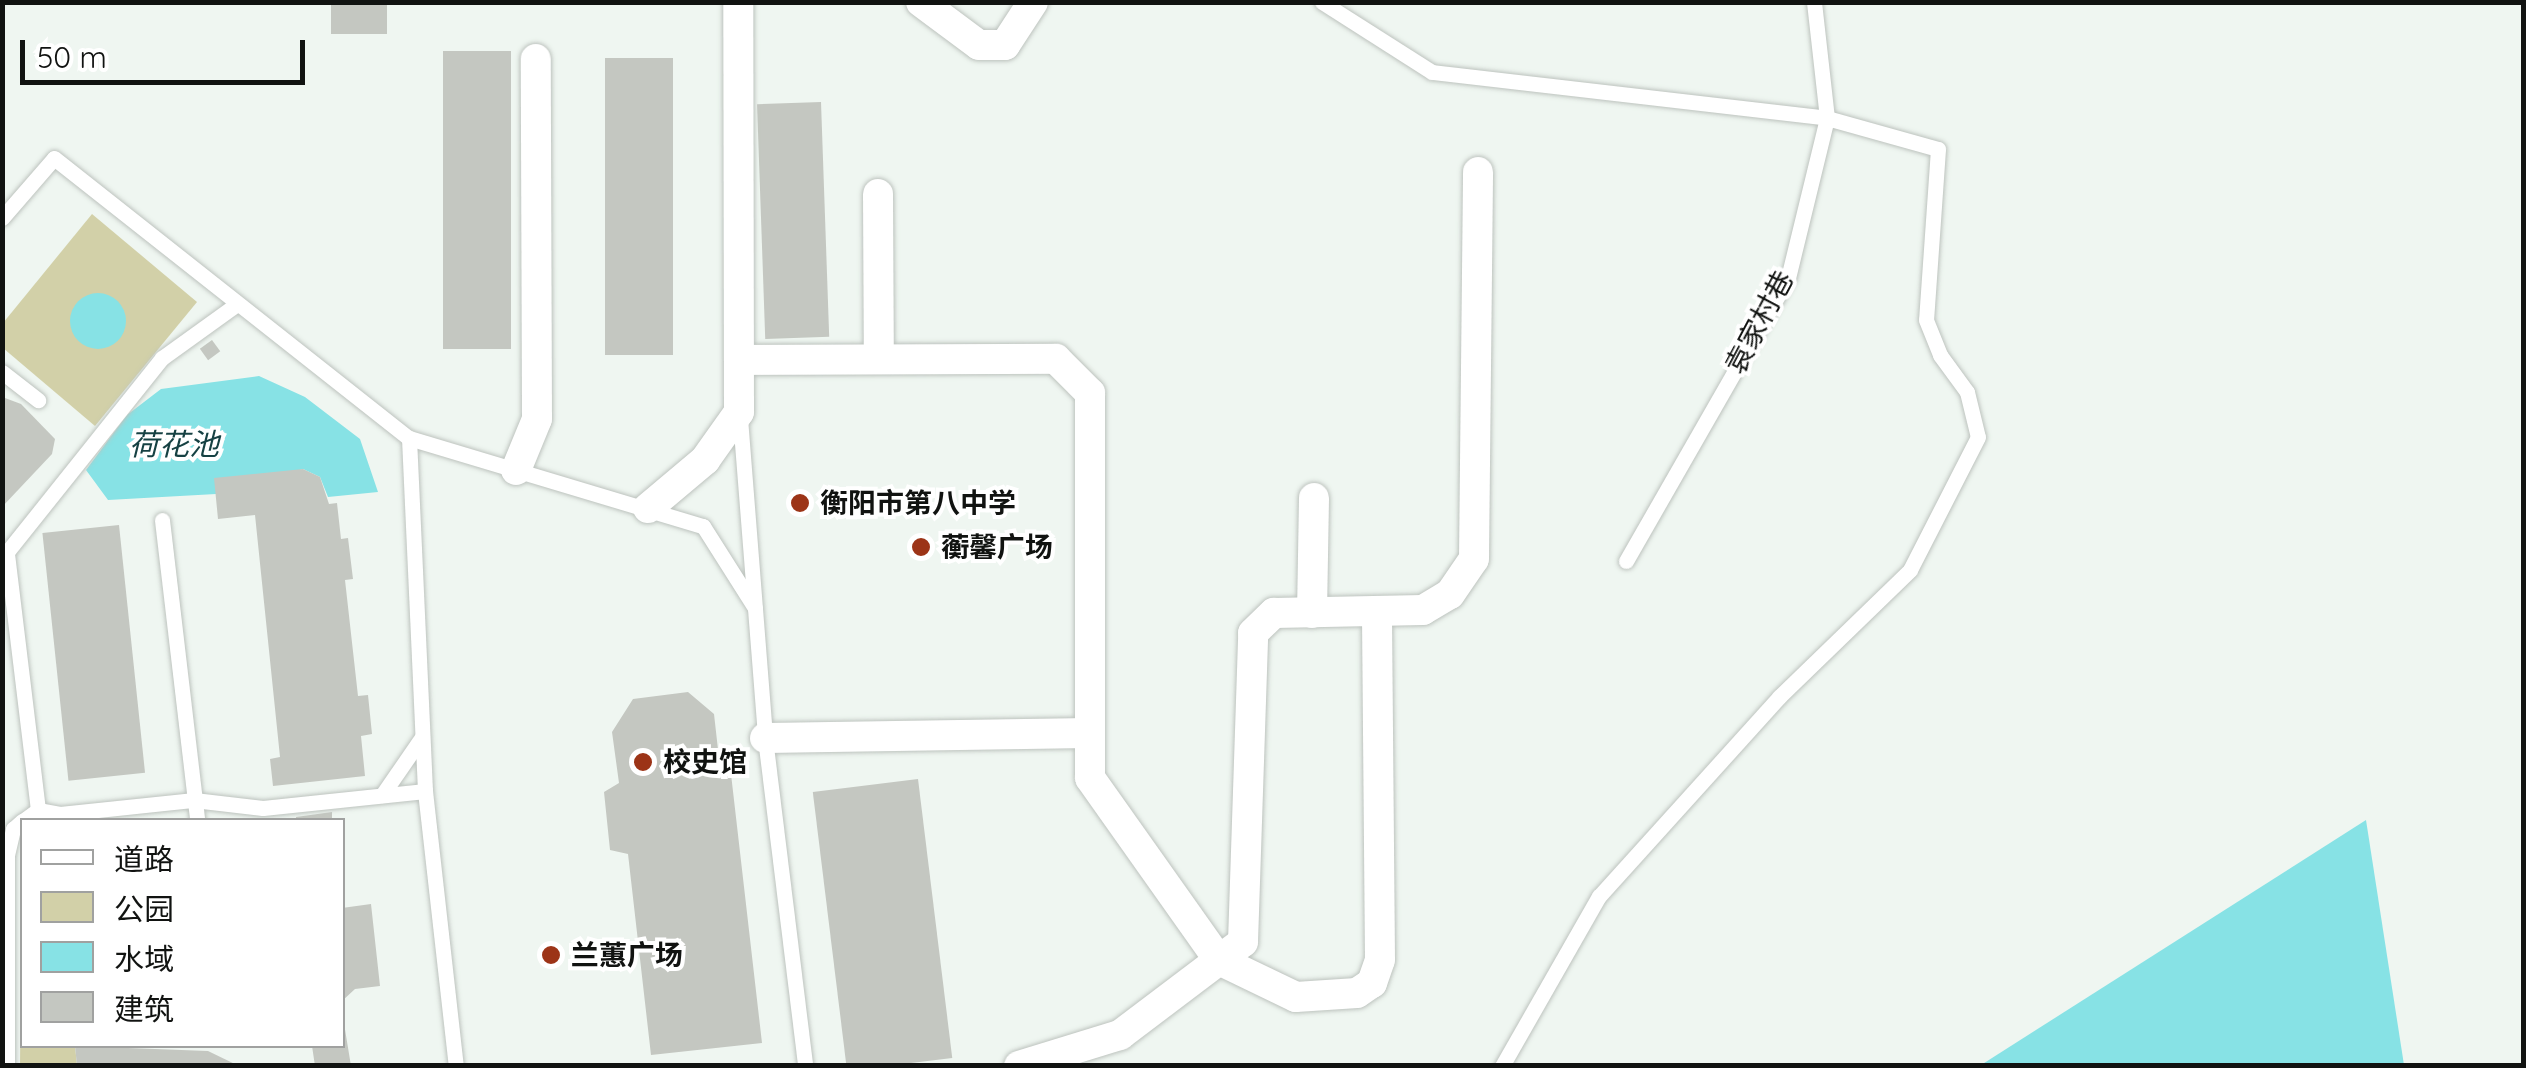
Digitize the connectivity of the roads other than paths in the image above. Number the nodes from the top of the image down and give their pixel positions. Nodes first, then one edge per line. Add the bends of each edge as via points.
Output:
1 (738, 2) edge
2 (921, 2) edge
3 (1032, 2) edge
4 (1322, 2) edge
5 (1814, 2) edge
6 (536, 59) dead end
7 (1827, 118) junction
8 (1478, 172) dead end
9 (878, 194) dead end
10 (3, 219) edge
11 (237, 304) junction
12 (878, 359) junction
13 (740, 360) junction
14 (2, 372) edge
15 (38, 400) dead end
16 (740, 412) junction
17 (410, 438) junction
18 (516, 470) junction
19 (1314, 498) dead end
20 (648, 508) junction
21 (162, 520) dead end
22 (5, 555) edge
23 (1626, 560) dead end
24 (755, 608) junction
25 (1312, 613) junction
26 (1378, 614) junction
27 (1090, 733) junction
28 (422, 737) junction
29 (766, 738) junction
30 (424, 791) junction
31 (382, 796) junction
32 (194, 800) junction
33 (38, 810) junction
34 (27, 818) edge
35 (197, 818) edge
36 (20, 823) edge
37 (1219, 960) junction
38 (7, 1066) edge
39 (456, 1066) edge
40 (805, 1066) edge
41 (1019, 1066) edge
42 (1502, 1066) edge

1 - 13 street
2 - 3 street via 979,44 1005,45
4 - 7 lane via 1432,72
5 - 7 lane, 袁家村巷
6 - 18 street via 536,419
7 - 23 lane, 袁家村巷 via 1788,278
7 - 42 lane via 1938,149 1926,320 1940,355 1967,392 1978,437 1910,570 1779,697 1599,896
8 - 26 street via 1474,559 1450,594 1423,610
9 - 12 street
10 - 11 lane via 54,158
11 - 17 lane
11 - 22 lane via 162,358
12 - 13 street
12 - 27 street via 1056,359 1090,393
13 - 16 street
14 - 15 lane
16 - 20 street via 705,460
16 - 24 lane
17 - 18 lane
17 - 28 lane
18 - 20 lane
19 - 25 street
20 - 24 lane via 704,526
21 - 32 lane
22 - 33 lane
24 - 29 lane
25 - 26 street
25 - 37 street via 1274,613 1254,633 1244,942
26 - 37 street via 1380,960 1372,982 1357,993 1296,997
27 - 29 street
27 - 37 street via 1090,778
28 - 30 lane
28 - 31 lane
29 - 40 lane
30 - 31 lane
30 - 39 lane
31 - 32 lane via 263,808
32 - 33 lane via 60,814
32 - 35 lane
33 - 34 lane
36 - 38 lane via 7,856
37 - 41 street via 1120,1035

